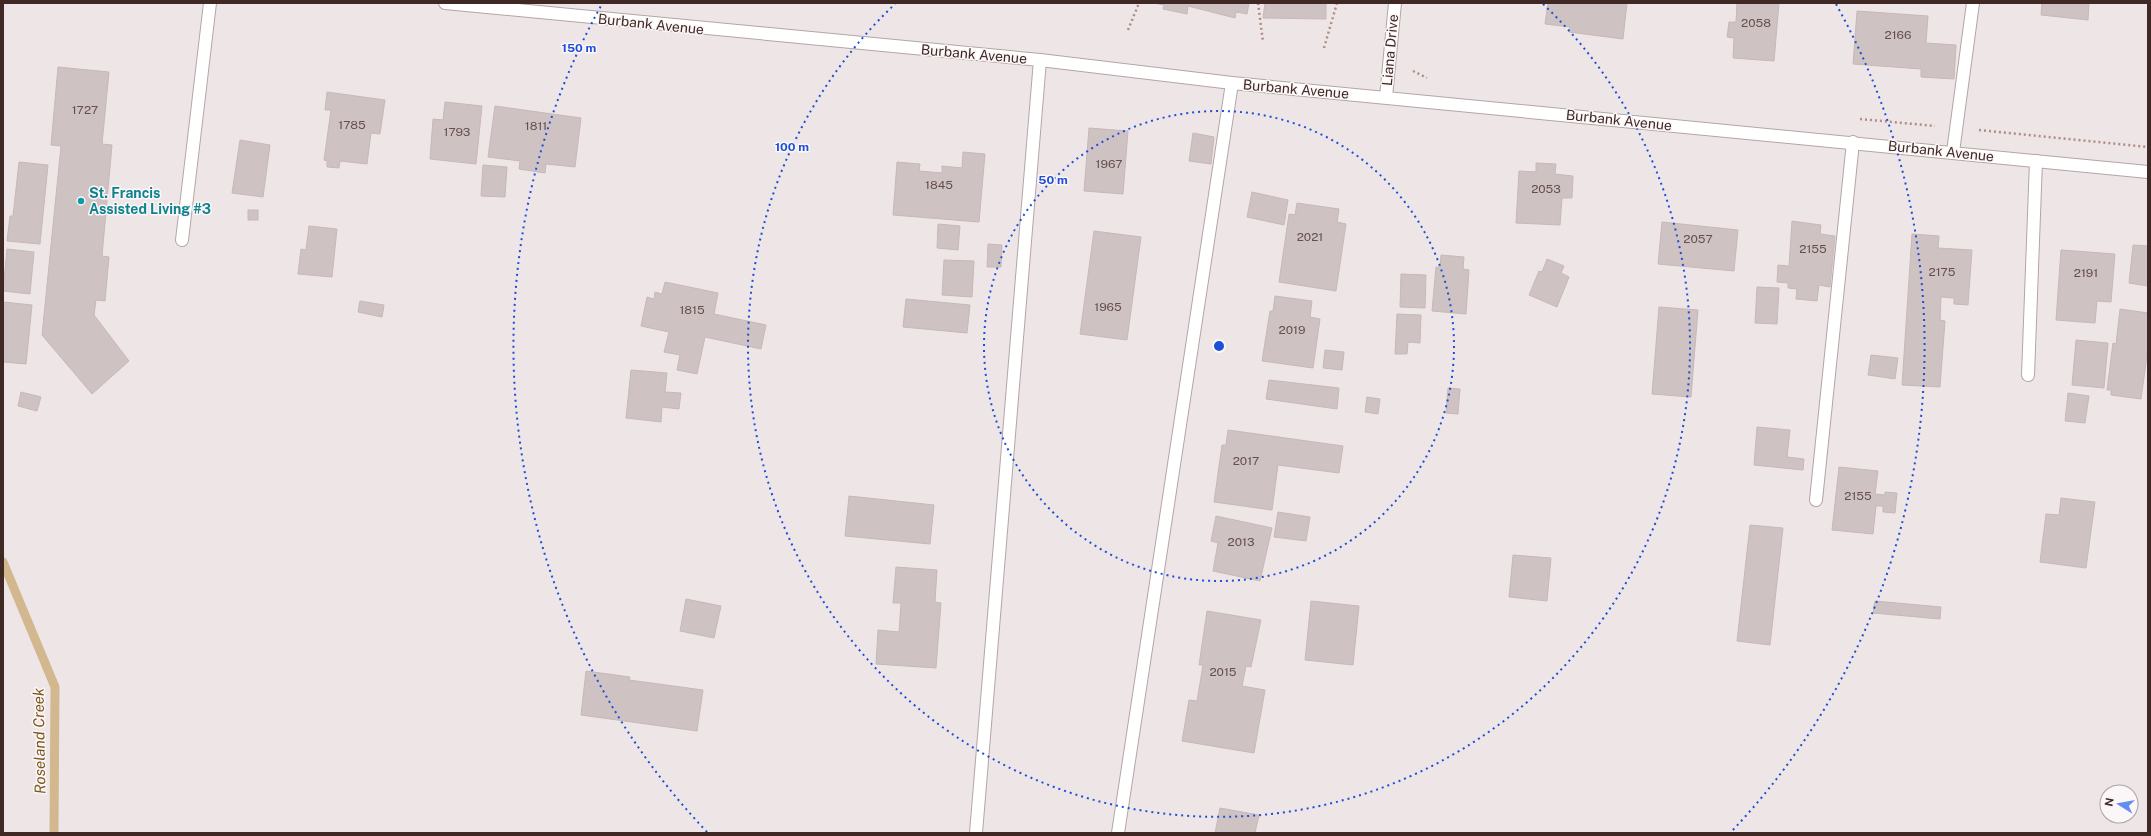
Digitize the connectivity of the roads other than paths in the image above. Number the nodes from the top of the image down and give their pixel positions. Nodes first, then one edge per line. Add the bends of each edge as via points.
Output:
1 (210, 3) edge
2 (444, 3) edge
3 (1394, 3) edge
4 (1973, 3) edge
5 (1040, 60) junction
6 (1232, 83) junction
7 (1386, 97) junction
8 (1853, 142) junction
9 (1953, 152) junction
10 (2036, 161) junction
11 (2148, 172) edge
12 (182, 240) dead end
13 (2028, 375) dead end
14 (1816, 500) dead end
15 (976, 833) edge
16 (1118, 833) edge

1 - 12 street
2 - 5 street, Burbank Avenue
3 - 7 street, Liana Drive
4 - 9 street
5 - 6 street, Burbank Avenue
5 - 15 street
6 - 7 street, Burbank Avenue
6 - 16 street
7 - 8 street, Burbank Avenue
8 - 9 street, Burbank Avenue
8 - 14 street
9 - 10 street, Burbank Avenue
10 - 11 street, Burbank Avenue
10 - 13 street

